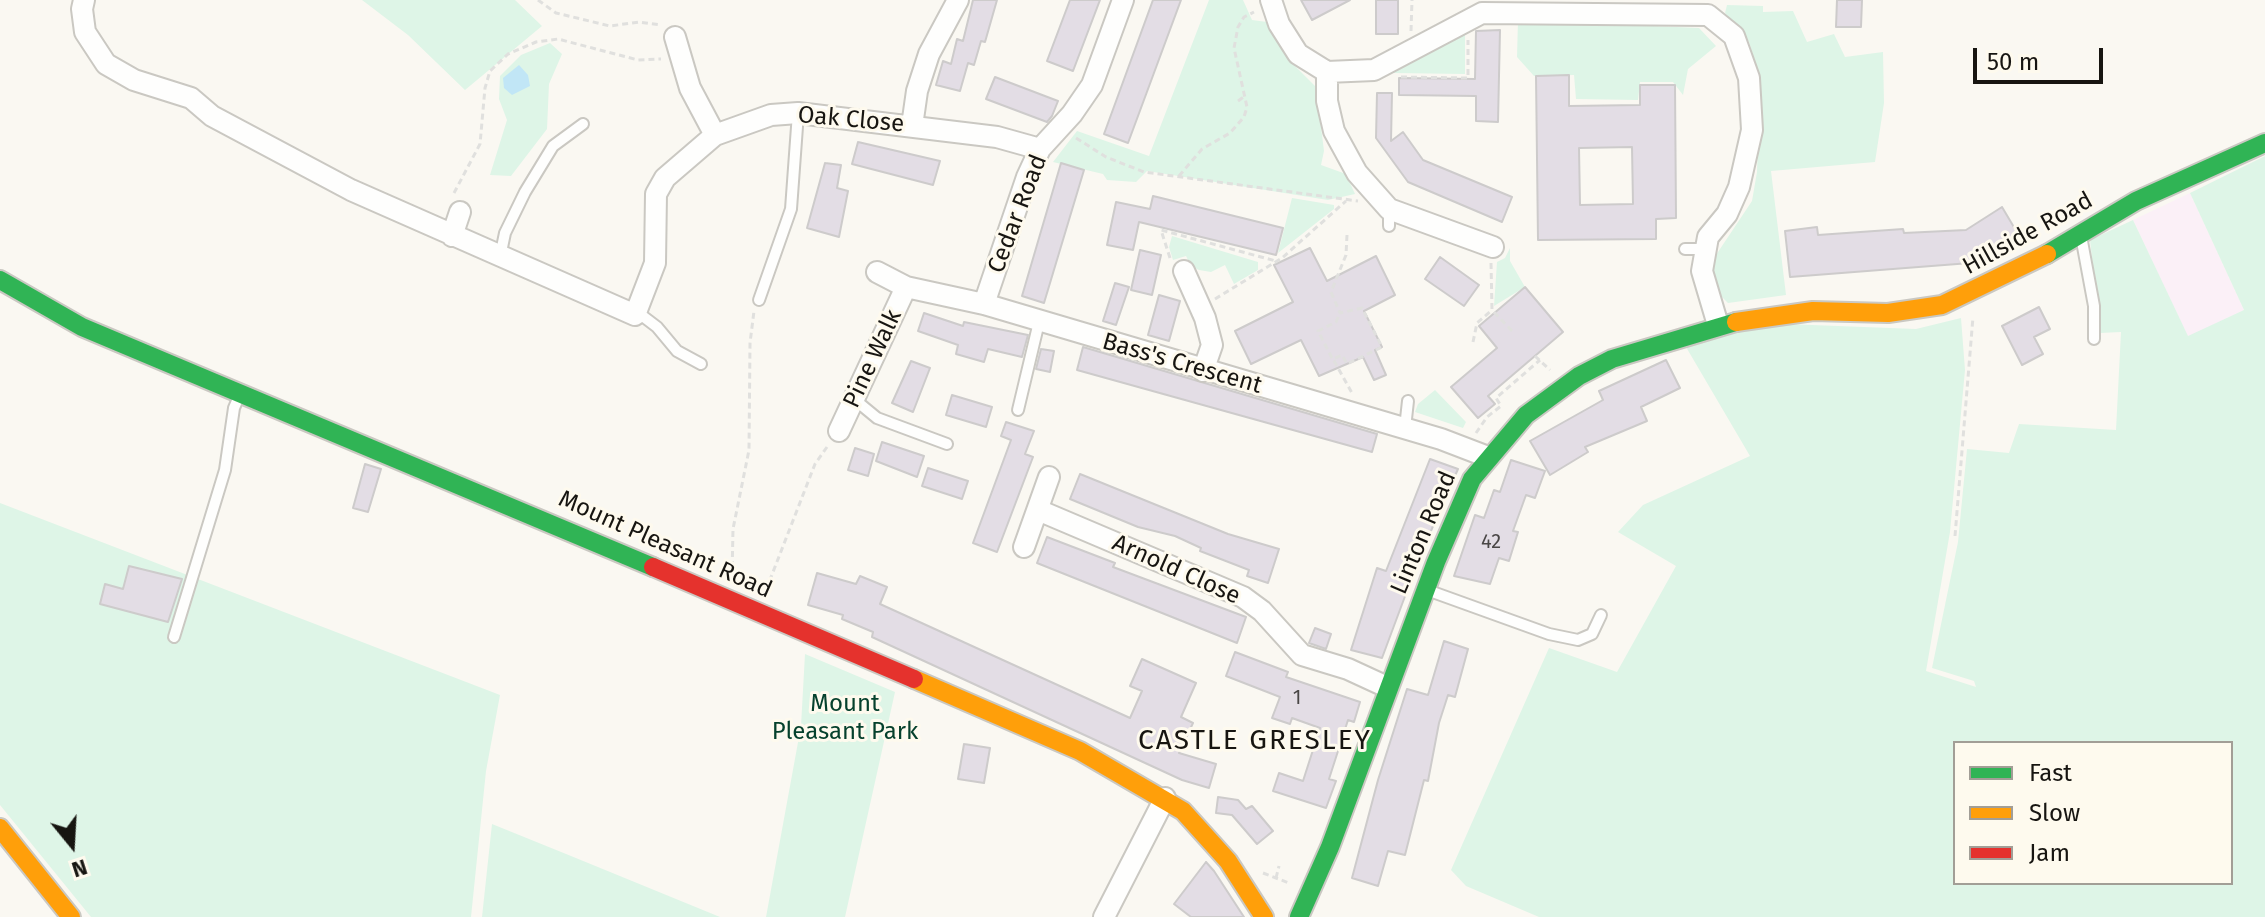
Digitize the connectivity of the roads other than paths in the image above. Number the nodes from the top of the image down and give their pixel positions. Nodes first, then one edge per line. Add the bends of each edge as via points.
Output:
1 (84, 0) edge
2 (958, 0) edge
3 (1123, 0) edge
4 (1272, 2) edge
5 (678, 47) road end
6 (1327, 72) junction
7 (798, 113) junction
8 (583, 124) dead end
9 (912, 126) junction
10 (715, 135) junction
11 (2265, 143) edge
12 (1040, 149) junction
13 (460, 212) road end
14 (2081, 234) junction
15 (452, 236) junction
16 (1493, 247) road end
17 (500, 257) junction
18 (1184, 271) road end
19 (877, 272) dead end
20 (0, 280) edge
21 (906, 287) junction
22 (759, 300) road end
23 (984, 304) junction
24 (636, 311) junction
25 (1753, 317) joint
26 (1039, 322) junction
27 (1718, 325) junction
28 (2094, 339) dead end
29 (701, 364) dead end
30 (1203, 371) junction
31 (241, 393) junction
32 (854, 399) junction
33 (1408, 401) dead end
34 (1018, 410) dead end
35 (1405, 430) junction
36 (839, 431) road end
37 (947, 444) dead end
38 (1488, 457) junction
39 (1049, 477) dead end
40 (1038, 510) junction
41 (1024, 547) dead end
42 (1425, 589) junction
43 (1601, 615) dead end
44 (174, 637) dead end
45 (1387, 687) junction
46 (1165, 798) junction
47 (0, 828) edge
48 (71, 917) edge
49 (1104, 917) edge
50 (1264, 917) edge
51 (1299, 917) edge

1 - 15 street via 85,32 106,64 134,80 191,98 212,116 351,190
2 - 9 street via 929,54
3 - 12 street, Cedar Road via 1092,85
4 - 6 street via 1298,54
5 - 10 street via 690,88
6 - 16 street via 1334,131 1389,218
6 - 27 street via 1374,70 1482,13 1708,15 1734,36 1749,78 1752,130 1727,214 1696,249
7 - 9 street, Oak Close
7 - 10 street, Oak Close via 771,115
7 - 22 lane via 791,209
8 - 17 lane via 553,146 505,233
9 - 12 street, Oak Close via 997,137
10 - 24 street, Oak Close via 665,178 656,194 655,263
11 - 14 main road, Hillside Road via 2136,201
12 - 23 street, Cedar Road
13 - 15 street
14 - 25 main road, Hillside Road via 1942,305 1888,313 1813,311
14 - 28 lane via 2094,306
15 - 17 street
17 - 24 street via 635,315
18 - 30 street via 1212,345
19 - 21 street, Bass's Crescent
20 - 31 main road, Mount Pleasant Road via 82,327
21 - 23 street, Bass's Crescent
21 - 32 street, Pine Walk
23 - 26 street, Bass's Crescent
24 - 29 lane via 677,351
25 - 27 main road, Linton Road
26 - 30 street, Bass's Crescent
26 - 34 lane
27 - 38 main road, Linton Road via 1612,359 1579,376 1526,415
30 - 35 street, Bass's Crescent
31 - 44 lane via 225,470
31 - 46 main road, Mount Pleasant Road via 1080,751
32 - 36 street, Pine Walk
32 - 37 lane via 877,418
33 - 35 lane
35 - 38 street, Bass's Crescent
38 - 42 main road, Linton Road via 1472,479
39 - 40 street
40 - 41 street
40 - 45 street, Arnold Close via 1243,597 1274,614 1302,655
42 - 43 lane via 1578,640 1592,634
42 - 45 main road, Linton Road
45 - 51 main road, Linton Road
46 - 49 street
46 - 50 main road, Mount Pleasant Road via 1199,825
47 - 48 main road

